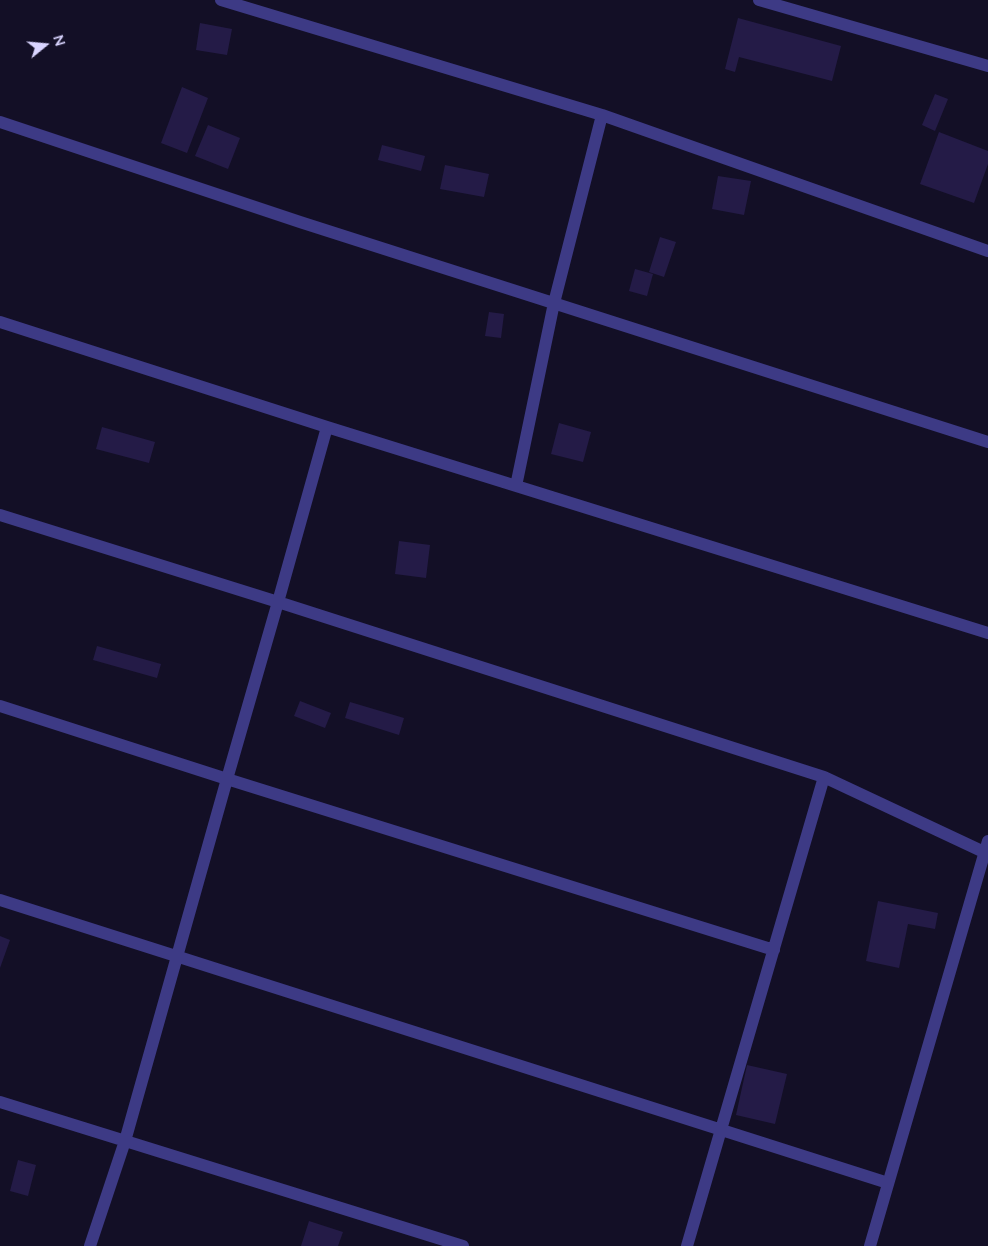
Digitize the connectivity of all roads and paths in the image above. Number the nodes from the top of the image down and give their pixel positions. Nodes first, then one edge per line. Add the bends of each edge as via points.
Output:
1 (221, 0) edge
2 (759, 0) edge
3 (988, 66) edge
4 (602, 115) junction
5 (0, 122) edge
6 (988, 251) edge
7 (554, 304) junction
8 (0, 322) edge
9 (326, 427) junction
10 (988, 442) edge
11 (516, 486) junction
12 (0, 515) edge
13 (278, 602) junction
14 (988, 633) edge
15 (0, 706) edge
16 (824, 777) junction
17 (227, 779) junction
18 (987, 849) edge
19 (0, 900) edge
20 (774, 950) junction
21 (177, 956) junction
22 (0, 1102) edge
23 (721, 1129) junction
24 (125, 1141) junction
25 (888, 1182) junction
26 (90, 1246) edge
27 (463, 1246) edge
28 (687, 1246) edge
29 (870, 1246) edge

1 - 4 street
2 - 3 street
4 - 6 street
4 - 7 street
5 - 7 street
7 - 10 street
7 - 11 street
8 - 9 street
9 - 11 street
9 - 13 street
11 - 14 street
12 - 13 street
13 - 16 street
13 - 17 street
15 - 17 street
16 - 18 street
16 - 20 street
17 - 20 street
17 - 21 street
18 - 25 street
19 - 21 street
20 - 23 street
21 - 23 street
21 - 24 street
22 - 24 street
23 - 25 street
23 - 28 street
24 - 26 street
24 - 27 street
25 - 29 street

